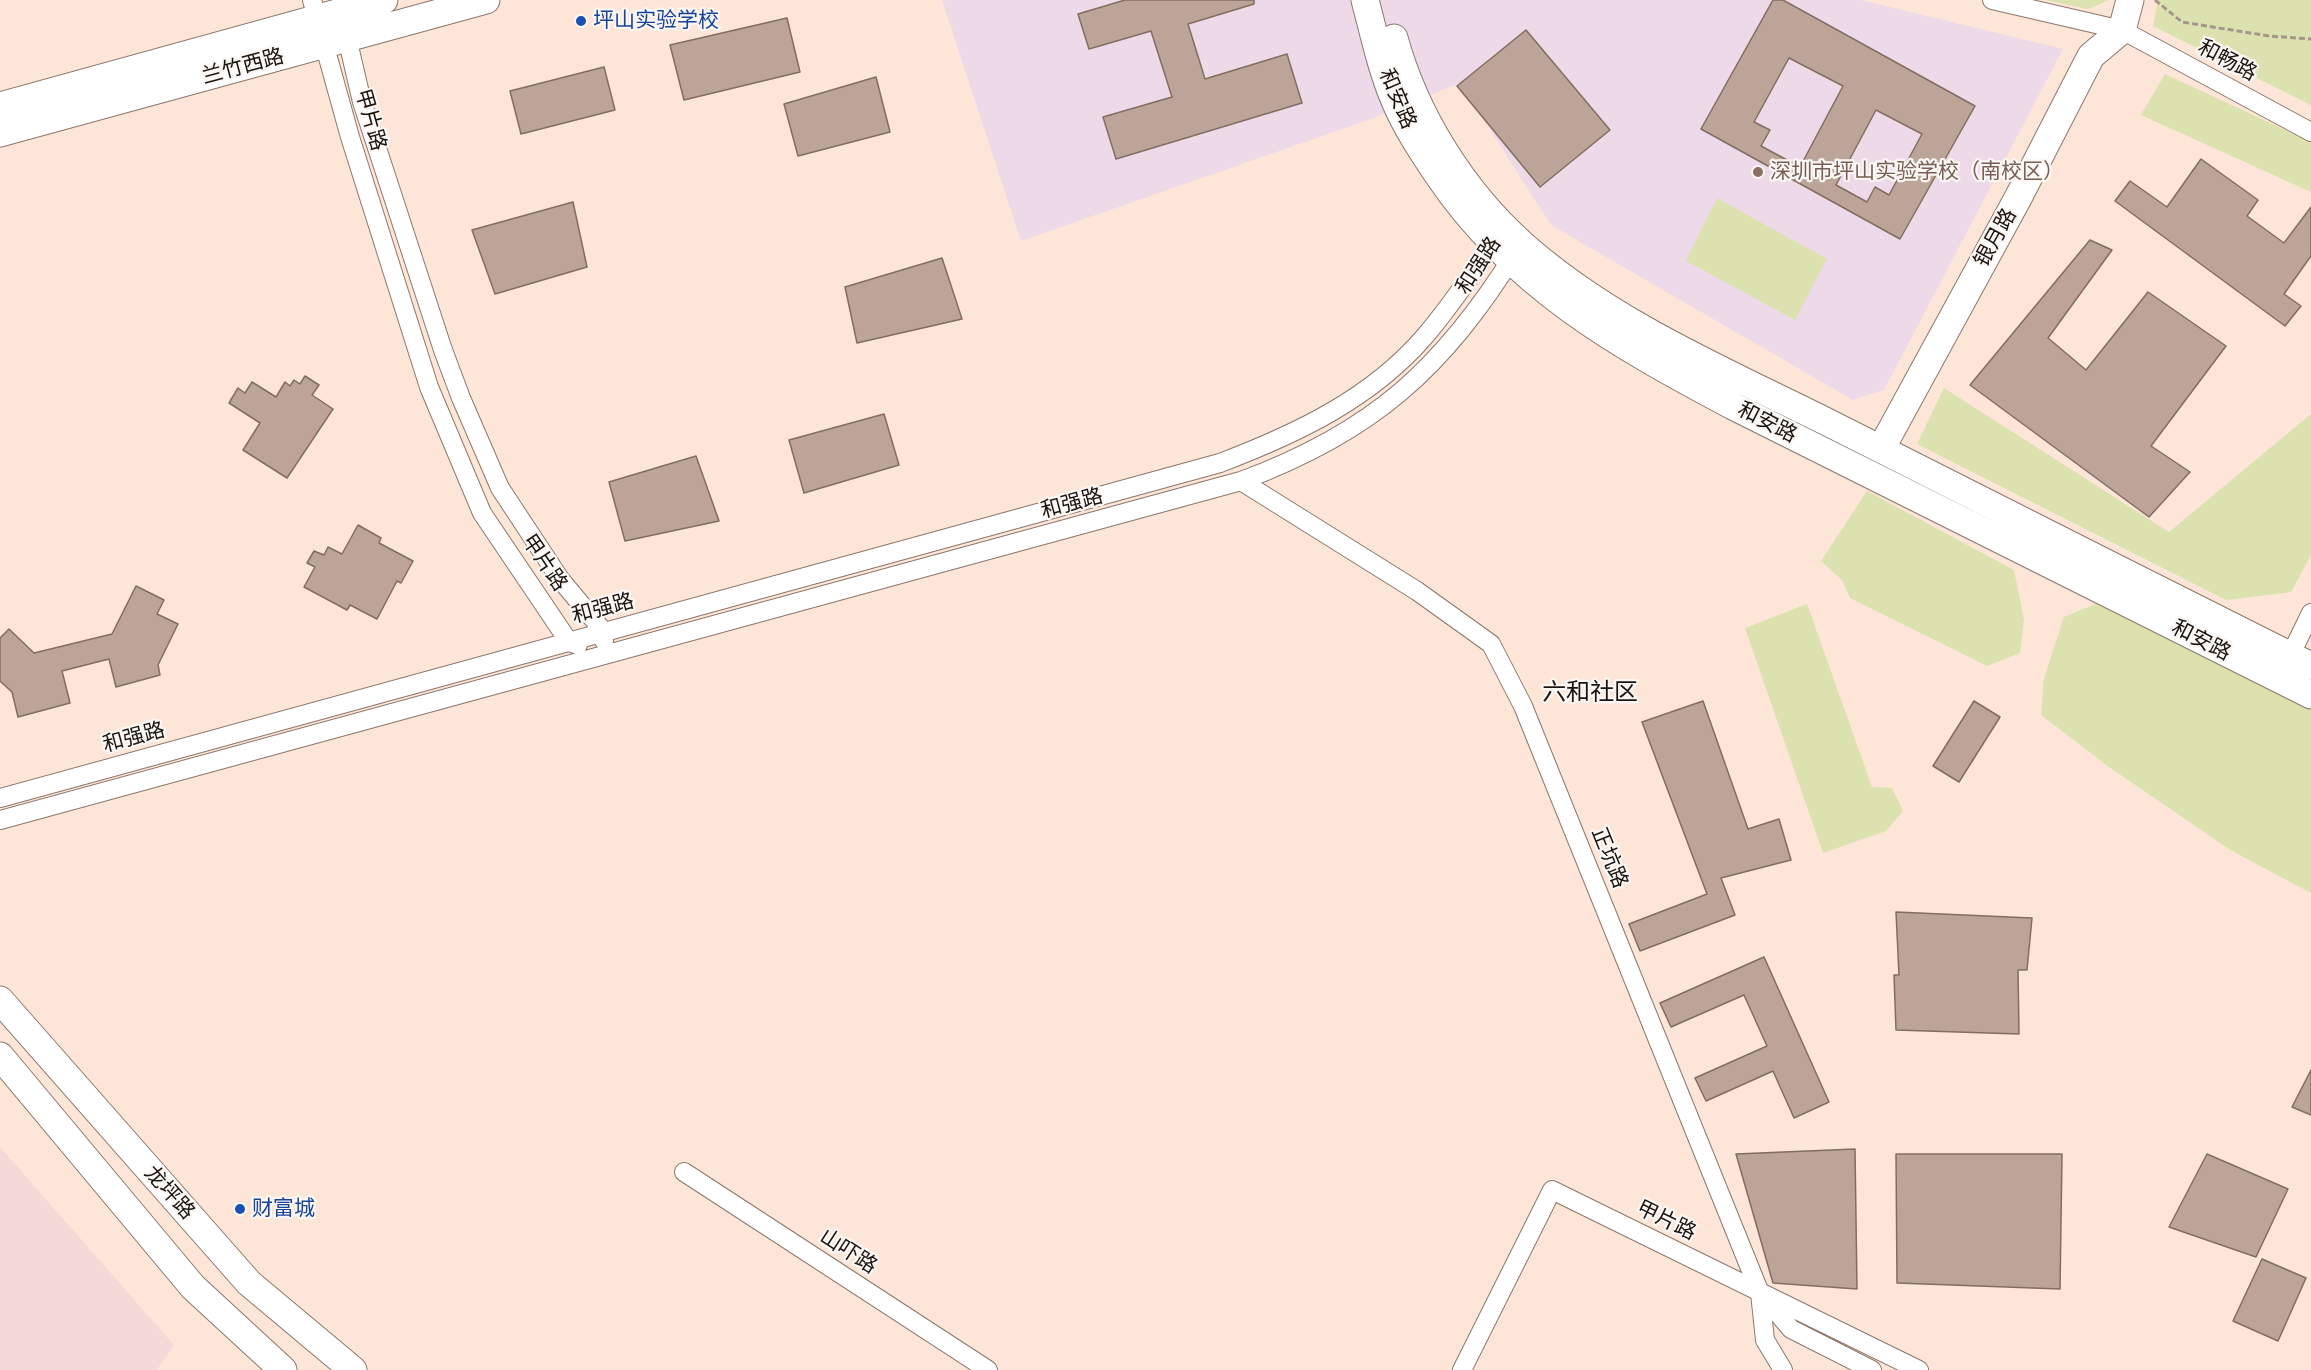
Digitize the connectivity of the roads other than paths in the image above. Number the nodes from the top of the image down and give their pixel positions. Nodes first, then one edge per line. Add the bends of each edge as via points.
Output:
1 (384, 0) edge
2 (486, 0) edge
3 (1365, 0) edge
4 (1384, 0) edge
5 (1992, 0) edge
6 (2130, 0) edge
7 (327, 8) edge
8 (2122, 30) junction
9 (336, 41) junction
10 (0, 106) edge
11 (2311, 132) edge
12 (0, 134) edge
13 (1508, 250) junction
14 (1569, 295) junction
15 (1881, 449) junction
16 (1241, 481) junction
17 (2311, 613) edge
18 (604, 632) junction
19 (569, 642) junction
20 (605, 655) junction
21 (2300, 661) edge
22 (2311, 695) edge
23 (0, 798) edge
24 (0, 820) edge
25 (0, 1000) edge
26 (0, 1056) edge
27 (684, 1172) dead end
28 (1760, 1293) junction
29 (283, 1370) edge
30 (353, 1370) edge
31 (988, 1370) edge
32 (1462, 1370) edge
33 (1783, 1370) edge
34 (1872, 1370) edge
35 (1919, 1370) edge

1 - 7 street, 兰竹西路
2 - 9 street, 兰竹西路
3 - 13 street, 和安路 via 1386,76 1405,122 1448,189
4 - 13 street, 和安路 via 1403,69 1440,142 1492,214
5 - 8 street, 和畅路
6 - 8 street
7 - 9 street, 甲片路
7 - 9 street, 甲片路
7 - 10 street, 兰竹西路
8 - 11 street, 和畅路
8 - 15 street, 银月路 via 2091,56
9 - 12 street, 兰竹西路
9 - 18 street, 甲片路 via 362,102 443,350 496,478 560,579
9 - 19 street, 甲片路 via 354,148 429,387 482,513
13 - 14 street, 和安路
13 - 16 street, 和强路 via 1455,339 1403,391 1322,447
13 - 18 street, 和强路 via 1398,364 1366,391 1277,442 1220,463
14 - 15 street, 和安路
14 - 22 street, 和安路 via 1588,323 1656,365
15 - 21 street, 和安路
16 - 20 street, 和强路
16 - 28 street, 正坑路 via 1417,591 1491,644 1523,706
17 - 21 street
18 - 19 street, 和强路
18 - 20 street
19 - 20 street
19 - 23 street, 和强路
20 - 24 street, 和强路
25 - 30 street, 龙坪路 via 249,1282
26 - 29 street, 龙坪路 via 193,1287
27 - 31 street, 山吓路
28 - 32 street, 甲片路 via 1552,1190
28 - 33 street, 正坑路 via 1765,1340
28 - 34 street, 甲片路 via 1791,1329
28 - 35 street, 甲片路

